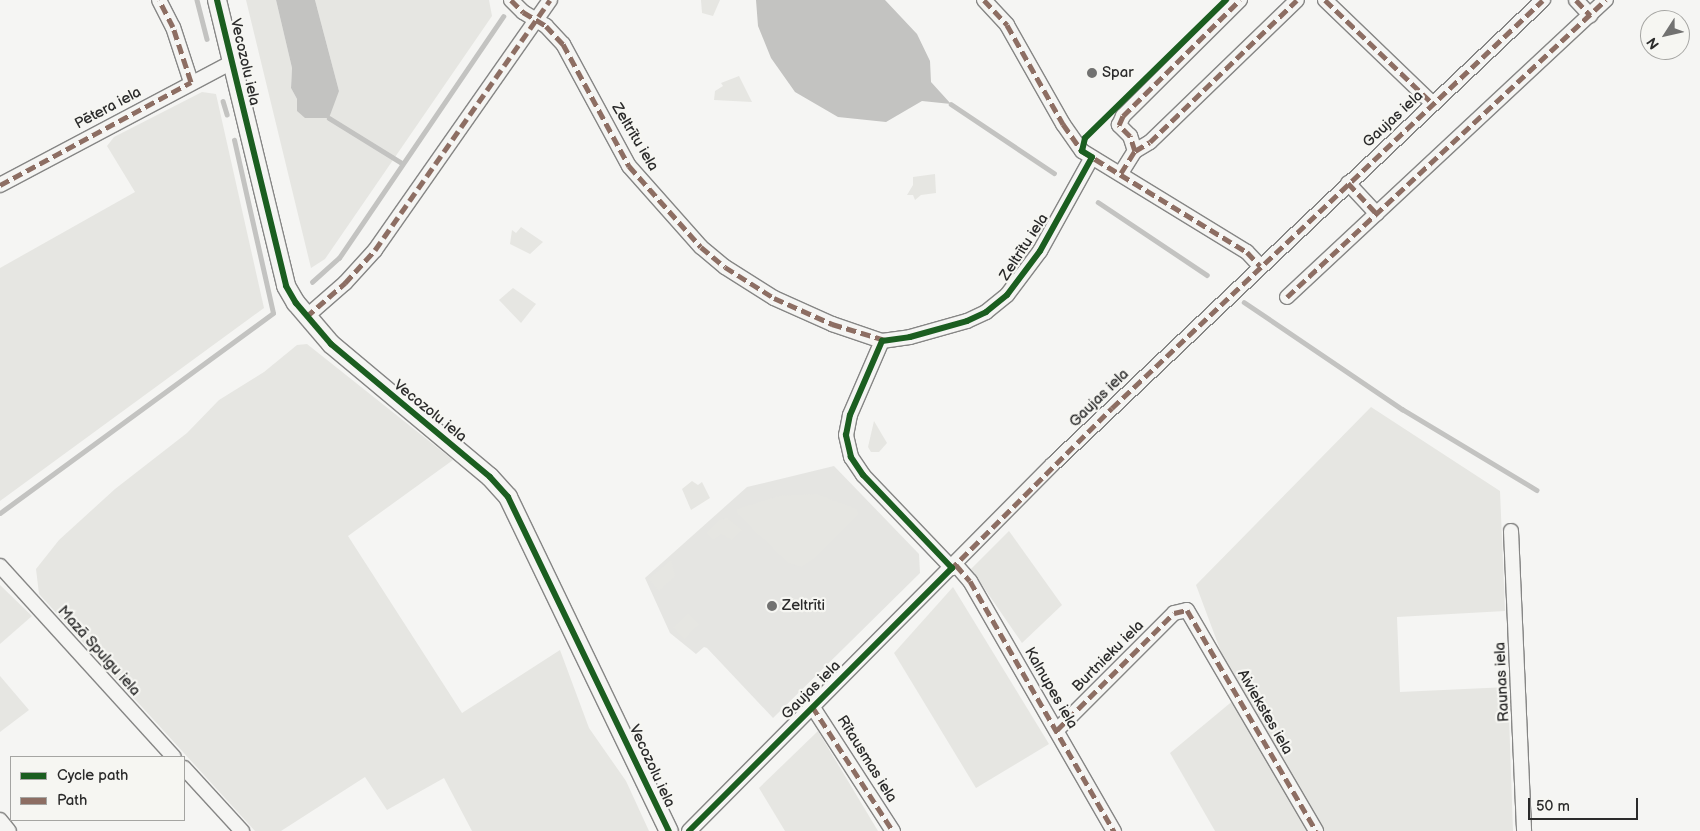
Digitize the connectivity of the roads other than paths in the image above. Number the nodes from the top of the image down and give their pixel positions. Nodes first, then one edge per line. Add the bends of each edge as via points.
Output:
1 (159, 0) edge
2 (217, 0) edge
3 (511, 0) edge
4 (550, 0) edge
5 (986, 0) edge
6 (1240, 0) edge
7 (1297, 0) edge
8 (1325, 0) edge
9 (1543, 0) edge
10 (1576, 0) edge
11 (1606, 0) edge
12 (1590, 15) junction
13 (537, 20) junction
14 (232, 62) junction
15 (190, 82) junction
16 (1433, 104) junction
17 (1135, 150) junction
18 (1092, 157) junction
19 (1121, 173) junction
20 (1348, 183) junction
21 (0, 186) edge
22 (1377, 214) junction
23 (1260, 266) junction
24 (1287, 297) dead end
25 (306, 317) junction
26 (882, 340) junction
27 (1511, 531) dead end
28 (0, 566) edge
29 (954, 566) junction
30 (1187, 610) joint
31 (812, 706) junction
32 (1057, 730) junction
33 (173, 756) edge
34 (185, 769) edge
35 (0, 820) edge
36 (9, 831) edge
37 (242, 831) edge
38 (669, 831) edge
39 (689, 831) edge
40 (893, 831) edge
41 (1114, 831) edge
42 (1316, 831) edge
43 (1524, 831) edge

1 - 15 street via 172,26
2 - 14 street, Vecozolu iela
3 - 13 street, Zeltrītu iela
4 - 13 street
5 - 18 street via 1007,25 1062,124 1082,150
6 - 17 street via 1123,116 1119,125 1130,136
7 - 17 street via 1150,142
8 - 16 street
9 - 16 street, Gaujas iela
10 - 12 street
11 - 12 street
12 - 22 street
13 - 25 street via 375,250 345,284
13 - 26 street, Zeltrītu iela via 563,44 629,166 702,248 774,298 832,324
14 - 15 street, Pētera iela
14 - 25 street, Vecozolu iela via 286,286
15 - 21 street, Pētera iela
16 - 20 street, Gaujas iela
17 - 19 street
18 - 19 street
18 - 26 street, Zeltrītu iela via 1040,251 1007,295 986,312 967,321 910,337
19 - 23 street via 1247,252
20 - 22 street
20 - 23 street, Gaujas iela
22 - 24 street
23 - 29 street, Gaujas iela via 1054,464
25 - 38 street, Vecozolu iela via 350,361 490,477 508,497
26 - 29 street, Kalnupes iela via 850,415 846,435 851,457 863,475
27 - 43 street, Raunas iela
28 - 33 street, Mazā Spulgu iela
29 - 31 street, Gaujas iela
29 - 32 street, Kalnupes iela via 970,581
30 - 32 street, Burtnieku iela via 1174,613
30 - 42 street, Aiviekstes iela
31 - 39 street, Gaujas iela
31 - 40 street, Rītausmas iela
32 - 41 street, Kalnupes iela
34 - 37 street
35 - 36 street

